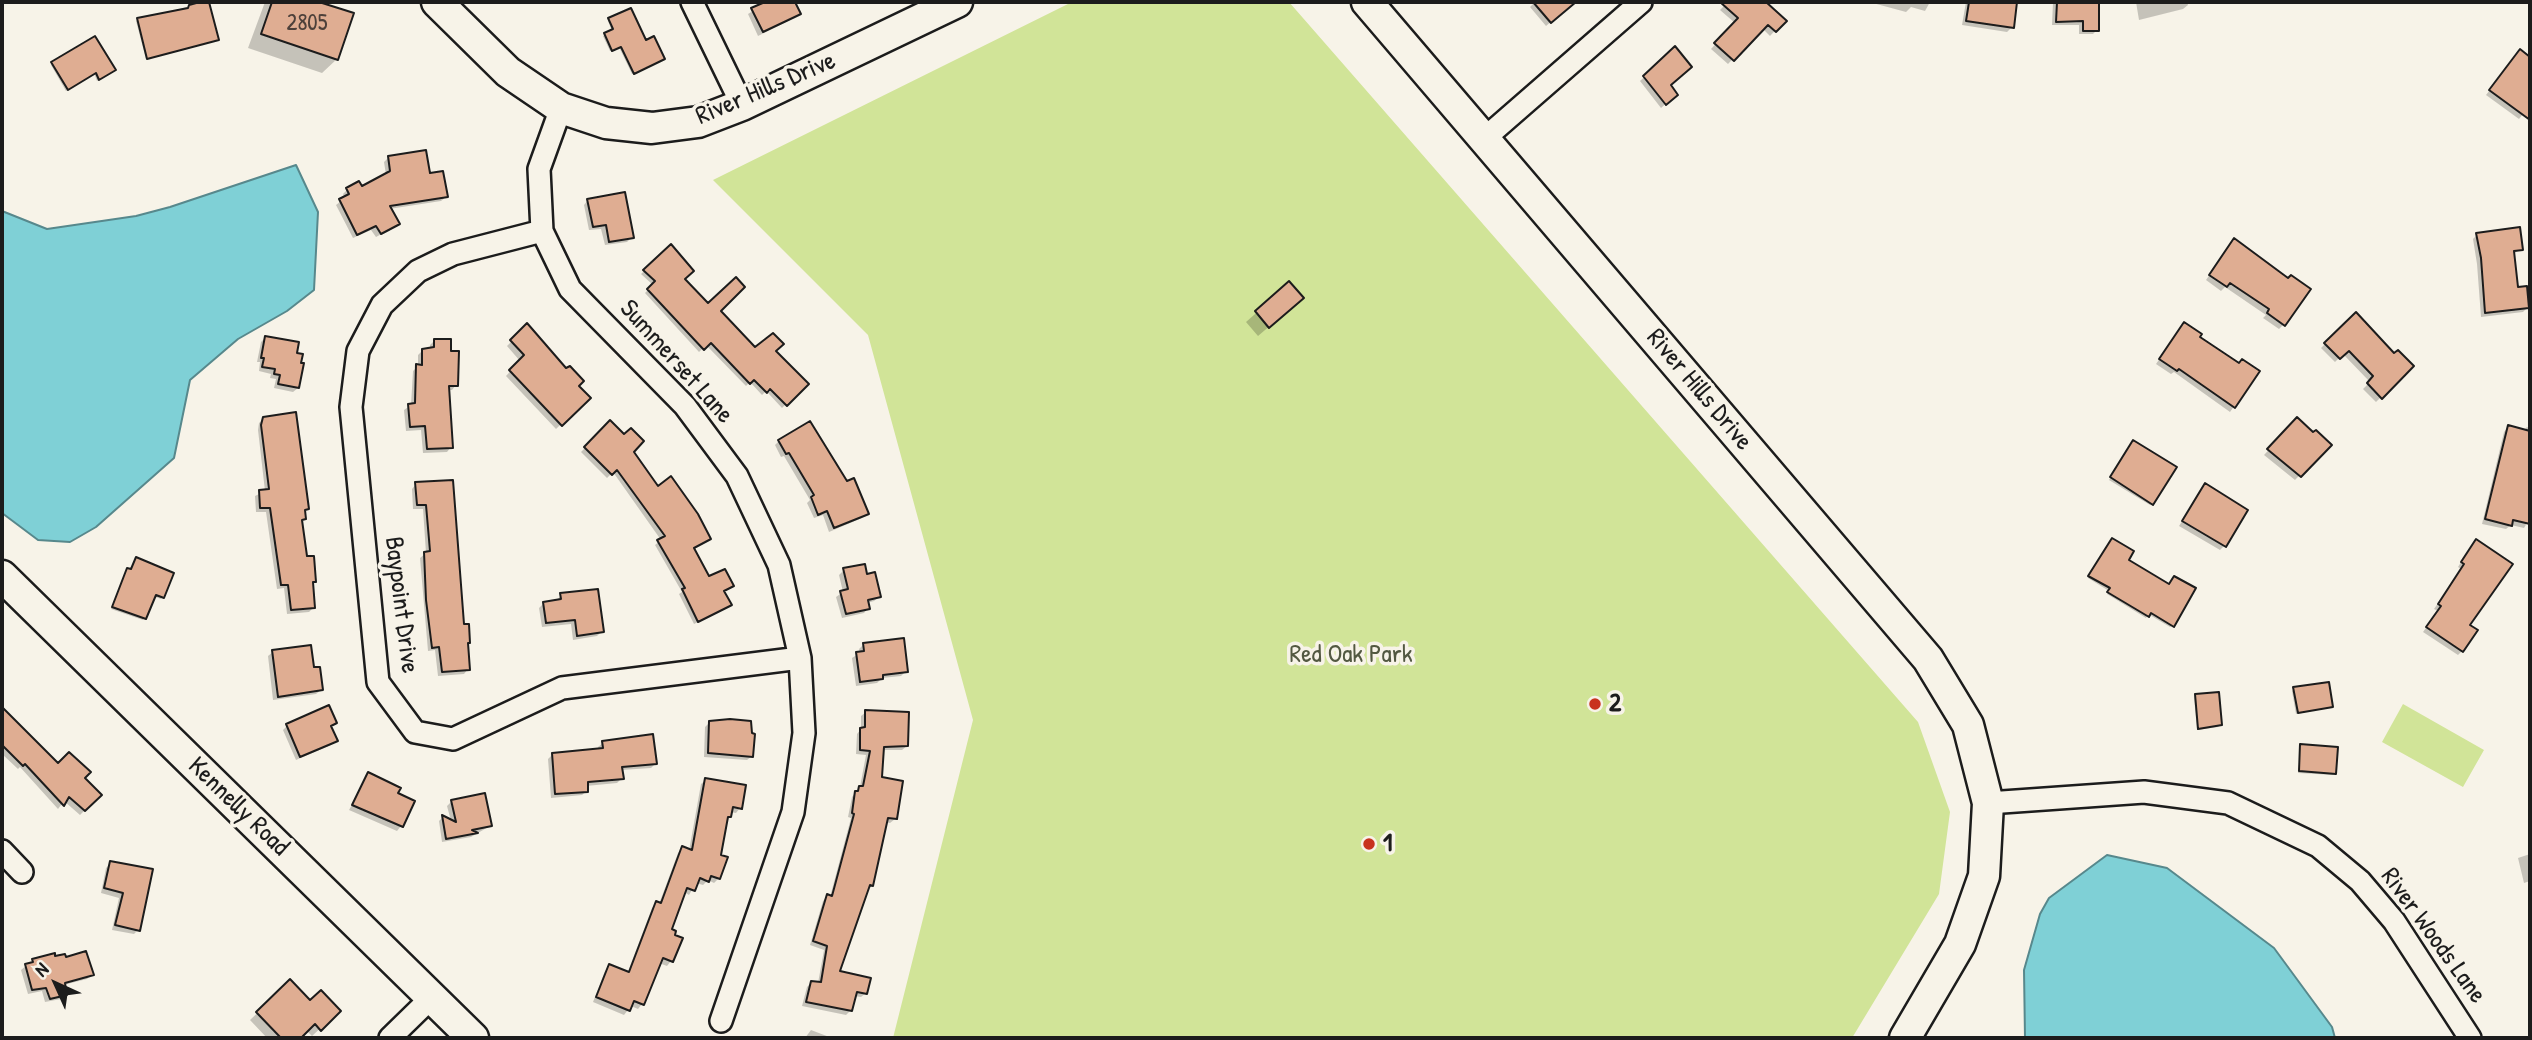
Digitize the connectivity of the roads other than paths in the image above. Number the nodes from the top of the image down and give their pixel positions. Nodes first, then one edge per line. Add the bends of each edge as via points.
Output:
1 (437, 2) edge
2 (692, 2) edge
3 (957, 2) edge
4 (1367, 2) edge
5 (1641, 2) edge
6 (742, 105) junction
7 (561, 108) junction
8 (1485, 138) junction
9 (542, 231) junction
10 (2, 576) edge
11 (800, 658) junction
12 (1988, 803) junction
13 (2, 851) edge
14 (22, 872) dead end
15 (432, 997) junction
16 (721, 1021) dead end
17 (390, 1038) edge
18 (473, 1038) edge
19 (1905, 1038) edge
20 (2470, 1038) edge

1 - 7 street, River Hills Drive via 508,72
2 - 6 street
3 - 6 street, River Hills Drive
4 - 8 street, River Hills Drive
5 - 8 street
6 - 7 street, River Hills Drive via 698,122 652,128 606,123
7 - 9 street, Summerset Lane via 539,169
8 - 12 street, River Hills Drive via 1928,659 1968,725
9 - 11 street, Summerset Lane via 570,289 685,406 737,477 779,565
9 - 11 street, Baypoint Drive via 453,254 418,271 382,305 358,351 351,407 379,682 415,732 453,739 562,688
10 - 15 street, Kennelly Road
11 - 16 street, Summerset Lane via 804,733 793,812
12 - 19 street, River Hills Drive via 1984,876 1960,944
12 - 20 street, River Woods Lane via 2144,792 2228,803 2318,846 2360,881 2394,921
13 - 14 street
15 - 17 street
15 - 18 street, Kennelly Road

